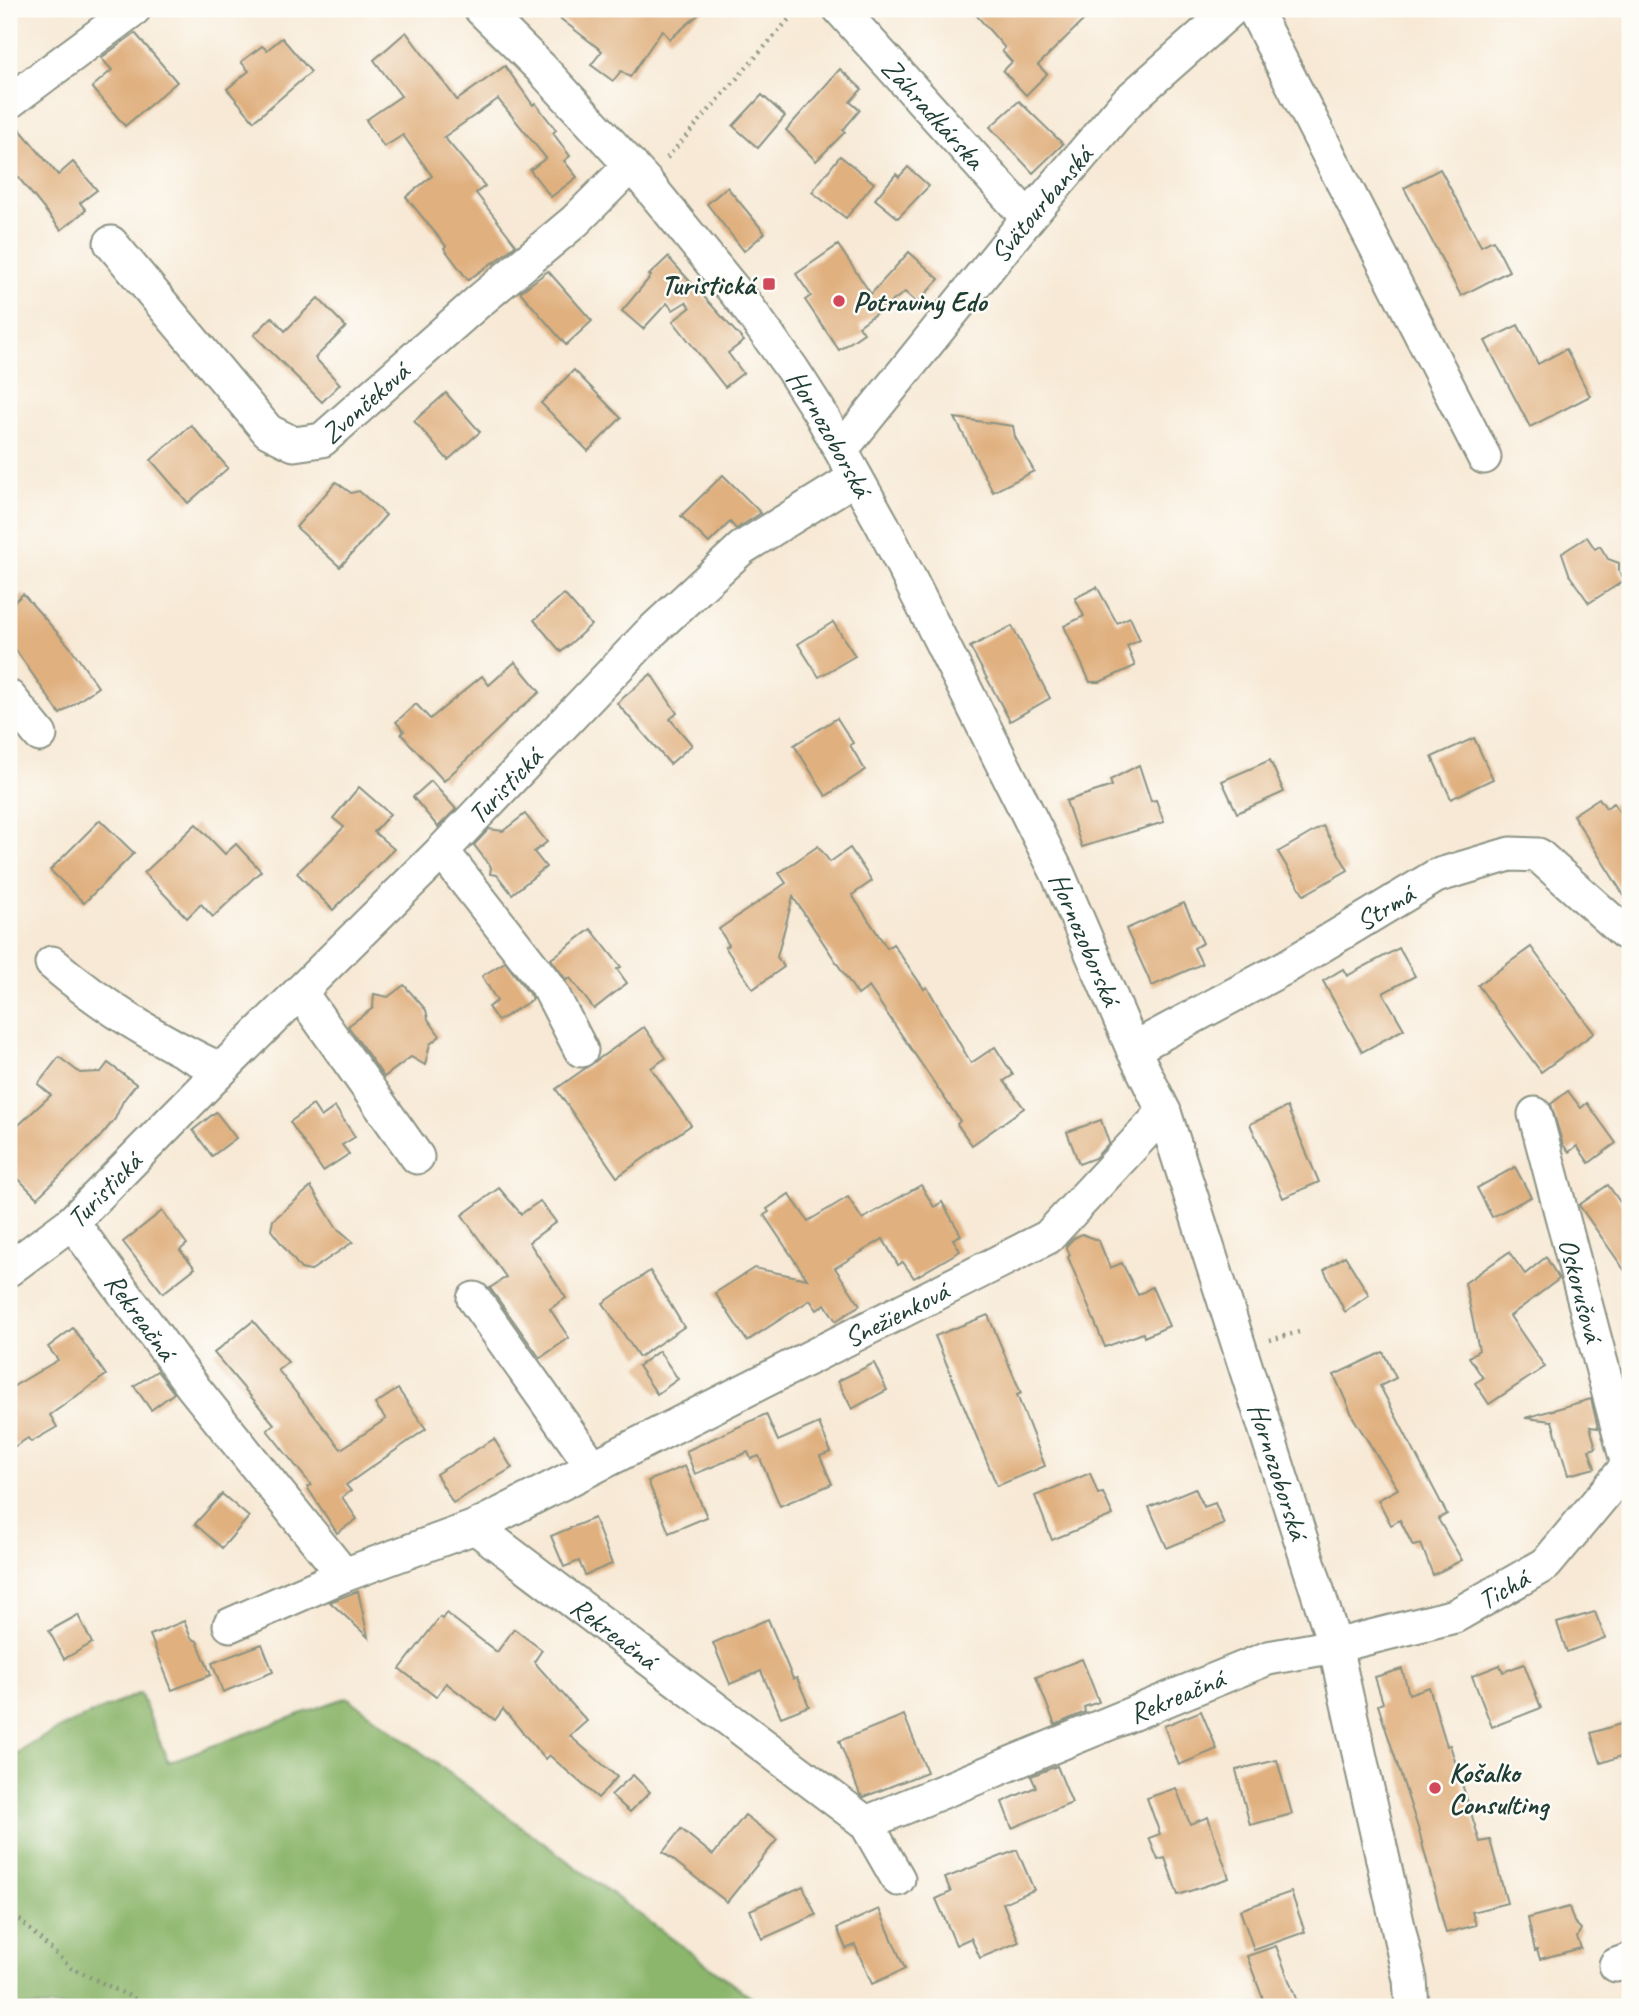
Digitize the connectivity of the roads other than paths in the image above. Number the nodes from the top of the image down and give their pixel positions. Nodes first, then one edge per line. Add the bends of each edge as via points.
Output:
1 (134, 9) edge
2 (481, 9) edge
3 (841, 9) edge
4 (1232, 9) edge
5 (1254, 9) edge
6 (9, 102) edge
7 (631, 165) junction
8 (1028, 218) junction
9 (111, 243) dead end
10 (1484, 457) dead end
11 (848, 464) junction
12 (9, 697) edge
13 (40, 735) dead end
14 (442, 851) junction
15 (1630, 931) edge
16 (51, 963) dead end
17 (300, 992) junction
18 (581, 1049) dead end
19 (1133, 1049) junction
20 (221, 1070) junction
21 (1164, 1112) junction
22 (1535, 1114) dead end
23 (417, 1157) dead end
24 (72, 1222) junction
25 (9, 1269) edge
26 (474, 1299) dead end
27 (1629, 1464) edge
28 (593, 1467) junction
29 (475, 1527) junction
30 (344, 1575) junction
31 (230, 1625) dead end
32 (1335, 1646) junction
33 (866, 1823) junction
34 (898, 1879) dead end
35 (1412, 2007) edge

1 - 6 street
2 - 7 street, Hornozoborská
3 - 8 street, Záhradkárska
4 - 8 street, Svätourbanská via 1127,102
5 - 10 street
7 - 9 street, Zvončeková via 575,221 322,440 294,444 268,431
7 - 11 street, Hornozoborská via 746,305 792,369
8 - 11 street, Svätourbanská
11 - 14 street, Turistická via 742,548 650,633
11 - 19 street, Hornozoborská via 1058,874
12 - 13 street
14 - 17 street, Turistická
14 - 18 street via 549,988
15 - 19 street, Strmá via 1624,932 1538,855 1510,854 1436,876 1286,967
16 - 20 street via 89,995
17 - 20 street, Turistická
17 - 23 street
19 - 21 street, Hornozoborská
20 - 24 street, Turistická
21 - 28 street, Snežienková via 1048,1237
21 - 32 street, Hornozoborská
22 - 27 street, Oskorušová
24 - 25 street, Turistická
24 - 30 street, Rekreačná via 193,1387
26 - 28 street
27 - 32 street, Tichá via 1546,1564 1455,1616
28 - 29 street, Snežienková
29 - 30 street
29 - 33 street, Rekreačná
30 - 31 street
32 - 33 street, Rekreačná via 1268,1658
32 - 35 street, Hornozoborská via 1410,1980
33 - 34 street, Rekreačná

